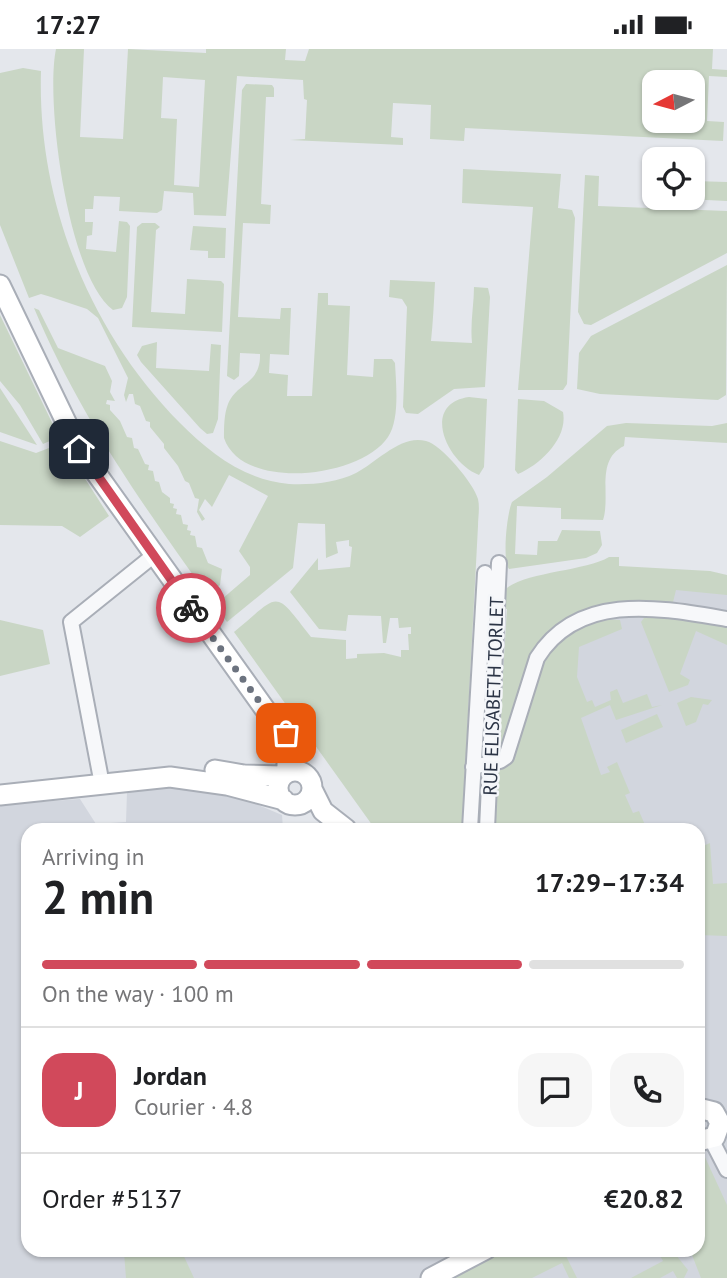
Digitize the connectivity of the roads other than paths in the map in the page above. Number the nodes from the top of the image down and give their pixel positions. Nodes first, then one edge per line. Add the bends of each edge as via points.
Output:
1 (0, 285) edge
2 (153, 556) junction
3 (499, 563) dead end
4 (485, 573) dead end
5 (727, 619) edge
6 (492, 763) junction
7 (473, 767) junction
8 (100, 774) junction
9 (297, 778) junction
10 (0, 784) edge
11 (0, 795) edge
12 (289, 802) junction
13 (322, 823) edge
14 (338, 823) edge
15 (470, 823) edge
16 (487, 823) edge
17 (705, 1109) edge
18 (723, 1118) edge
19 (705, 1140) edge
20 (727, 1170) edge
21 (471, 1257) edge
22 (431, 1278) edge

1 - 2 main road via 79,449
2 - 8 street via 71,622
2 - 9 main road via 272,719
3 - 6 street, RUE ELISABETH TORLET
4 - 7 street, RUE ELISABETH TORLET
5 - 6 street via 638,607 570,623 537,658 509,752
6 - 7 street
6 - 16 street, RUE ELISABETH TORLET
7 - 15 street, RUE ELISABETH TORLET
8 - 9 main road via 205,768
8 - 10 main road
9 - 12 main road via 279,785
9 - 12 main road via 307,800
9 - 14 main road
11 - 12 main road via 170,778 227,785
12 - 13 main road
17 - 18 main road
18 - 19 main road via 718,1132
19 - 20 street
21 - 22 main road

